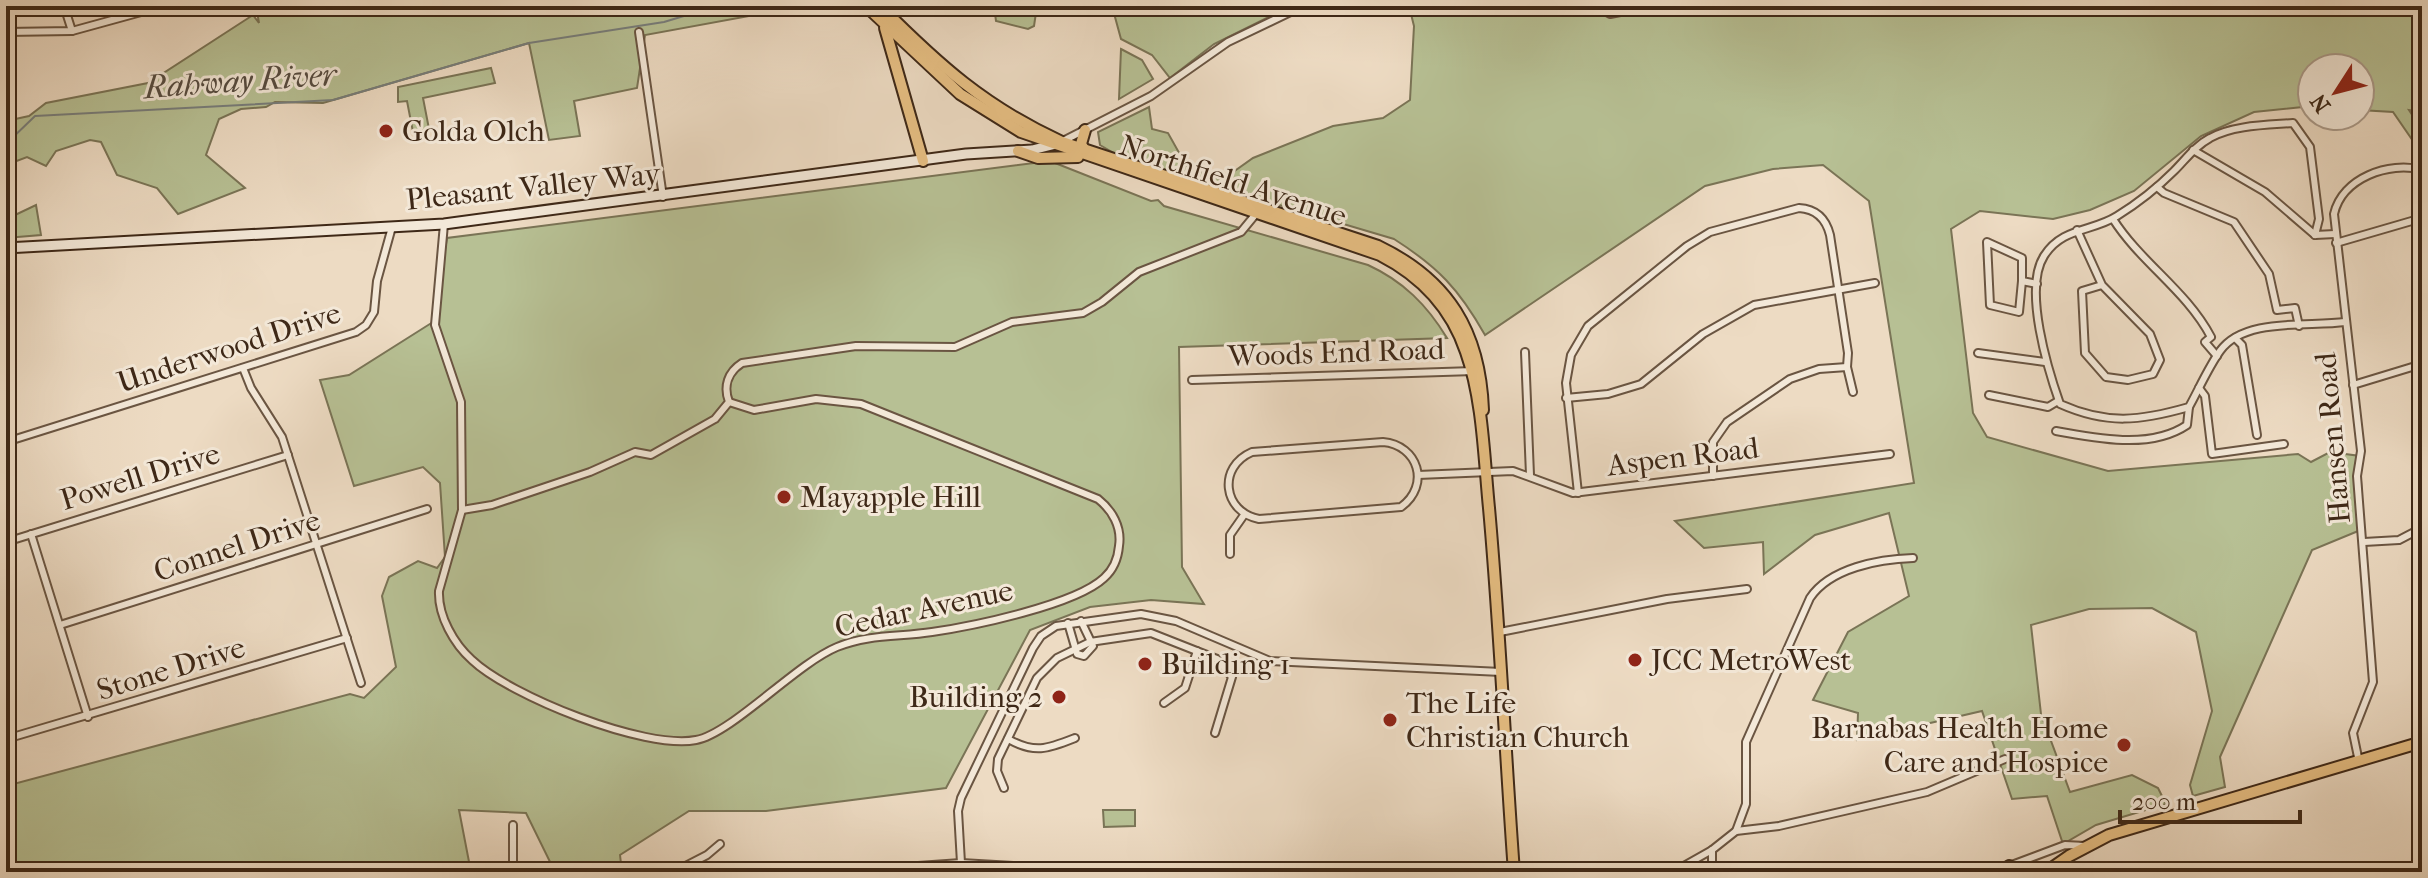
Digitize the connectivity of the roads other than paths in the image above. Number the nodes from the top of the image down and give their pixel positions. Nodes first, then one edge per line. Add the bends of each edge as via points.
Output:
1 (64, 6) edge
2 (163, 6) edge
3 (866, 6) edge
4 (880, 6) edge
5 (1303, 6) edge
6 (1596, 6) edge
7 (1651, 6) edge
8 (883, 23) junction
9 (72, 31) junction
10 (6, 32) edge
11 (639, 32) dead end
12 (900, 32) junction
13 (1085, 130) junction
14 (1058, 144) junction
15 (2193, 150) junction
16 (1018, 151) junction
17 (1084, 153) junction
18 (923, 161) junction
19 (2422, 170) edge
20 (2157, 187) junction
21 (663, 197) junction
22 (1255, 215) junction
23 (2422, 218) edge
24 (2113, 219) junction
25 (444, 224) junction
26 (392, 227) junction
27 (2077, 230) junction
28 (2335, 234) junction
29 (2315, 235) junction
30 (2336, 243) junction
31 (6, 248) edge
32 (2022, 281) junction
33 (1875, 283) dead end
34 (2037, 284) junction
35 (2102, 285) junction
36 (1839, 288) junction
37 (2345, 322) junction
38 (2299, 326) junction
39 (2235, 338) junction
40 (1525, 352) dead end
41 (1978, 353) dead end
42 (2217, 356) junction
43 (2045, 362) junction
44 (2422, 364) edge
45 (1847, 367) junction
46 (243, 368) junction
47 (1476, 371) junction
48 (1192, 380) dead end
49 (2353, 385) junction
50 (2199, 388) junction
51 (1853, 392) dead end
52 (1989, 395) dead end
53 (1566, 398) junction
54 (2058, 401) junction
55 (727, 404) junction
56 (2189, 407) junction
57 (2056, 431) dead end
58 (2257, 435) dead end
59 (6, 442) edge
60 (2284, 444) dead end
61 (1890, 454) dead end
62 (288, 455) junction
63 (1485, 471) junction
64 (1418, 475) junction
65 (1530, 475) junction
66 (1713, 476) junction
67 (1578, 493) junction
68 (427, 509) dead end
69 (462, 510) junction
70 (1244, 515) junction
71 (2422, 528) edge
72 (31, 534) junction
73 (6, 542) edge
74 (2364, 542) junction
75 (315, 545) junction
76 (1230, 554) dead end
77 (1913, 558) dead end
78 (1747, 589) dead end
79 (1081, 621) junction
80 (1068, 623) junction
81 (60, 625) junction
82 (1500, 632) junction
83 (347, 638) junction
84 (1090, 642) junction
85 (1076, 648) junction
86 (1197, 651) junction
87 (1501, 672) junction
88 (361, 683) dead end
89 (1164, 703) dead end
90 (88, 717) junction
91 (1215, 733) dead end
92 (1075, 738) dead end
93 (6, 739) edge
94 (1008, 739) junction
95 (2422, 742) edge
96 (2005, 759) dead end
97 (2359, 762) junction
98 (1004, 788) dead end
99 (513, 825) dead end
100 (1736, 831) junction
101 (720, 844) dead end
102 (2086, 846) junction
103 (1712, 850) junction
104 (961, 863) junction
105 (2009, 866) junction
106 (1399, 867) dead end
107 (887, 870) edge
108 (2048, 870) edge
109 (513, 872) edge
110 (674, 872) edge
111 (832, 872) edge
112 (1122, 872) edge
113 (1358, 872) edge
114 (1514, 872) edge
115 (1673, 872) edge
116 (1712, 872) edge
117 (1991, 872) edge
118 (2019, 872) edge

1 - 9 street
2 - 9 street
3 - 8 main road, Northfield Avenue
4 - 12 main road, Northfield Avenue
5 - 13 street via 1228,42 1151,96
6 - 7 street via 1610,14
8 - 12 main road, Northfield Avenue
8 - 18 main road
9 - 10 street
11 - 21 street
12 - 14 main road, Northfield Avenue via 977,106
13 - 14 street
13 - 17 main road
14 - 16 main road, Pleasant Valley Way
14 - 17 main road, Northfield Avenue
15 - 20 street
15 - 29 street via 2265,192
15 - 29 street via 2212,136 2255,125 2293,123 2310,147 2319,219
16 - 17 main road via 1038,158
16 - 18 main road, Pleasant Valley Way
17 - 22 main road, Northfield Avenue
17 - 47 main road, Northfield Avenue via 1378,246 1411,262 1455,310
18 - 21 main road, Pleasant Valley Way
19 - 28 street, Hansen Road via 2384,169 2351,185 2338,202
20 - 24 street
20 - 38 street via 2234,222 2269,274 2277,310 2295,308
21 - 25 main road, Pleasant Valley Way
22 - 47 main road, Northfield Avenue via 1380,255 1416,277 1447,311
22 - 55 street via 1241,232 1139,272 1083,313 1012,322 955,347 856,346 750,360 731,372
23 - 30 street
24 - 27 street
24 - 42 street via 2130,245 2182,294 2211,337 2205,342
25 - 26 main road, Pleasant Valley Way
25 - 69 street, Cedar Avenue via 435,325 461,402
26 - 31 main road, Pleasant Valley Way
26 - 46 street, Underwood Drive via 374,312 366,325
27 - 34 street via 2065,233 2043,257
27 - 35 street
28 - 29 street
28 - 30 street, Hansen Road
30 - 37 street, Hansen Road
32 - 32 street via 2022,258 1987,242 1990,305 2019,312
32 - 34 street
33 - 36 street
34 - 43 street
35 - 35 street via 2150,334 2160,360 2153,374 2128,380 2106,377 2085,353 2082,291
36 - 45 street
36 - 53 street via 1754,305 1703,334 1641,384
36 - 53 street via 1829,228 1811,210 1799,208 1710,232 1588,326 1567,369
37 - 38 street
37 - 49 street, Hansen Road
38 - 39 street via 2257,329
39 - 42 street
39 - 58 street via 2242,345
40 - 65 street
41 - 43 street
42 - 50 street
43 - 54 street
44 - 49 street
45 - 51 street
45 - 66 street via 1790,379 1727,422 1713,442
46 - 59 street, Underwood Drive
46 - 62 street
47 - 48 street, Woods End Road
47 - 63 main road, Northfield Avenue
49 - 74 street, Hansen Road
50 - 56 street
50 - 60 street via 2205,396 2212,454
52 - 54 street via 2048,407
53 - 67 street
54 - 56 street via 2092,418 2147,419
55 - 69 street via 715,419 651,455 635,452 492,505
55 - 69 street, Cedar Avenue via 754,410 802,400 840,400 905,419 1098,499 1119,530 1118,556 1107,576 1066,598 983,623 838,646 713,733 699,740 669,740 606,726 539,700 488,672 459,647 439,604 439,591
56 - 57 street via 2187,425 2175,433 2118,441
61 - 66 street, Aspen Road
62 - 72 street, Powell Drive
62 - 75 street
63 - 64 street, Aspen Road
63 - 65 street, Aspen Road
63 - 82 main road, Northfield Avenue
64 - 70 street via 1415,493 1394,509 1259,519
64 - 70 street via 1409,451 1393,443 1252,452 1239,459 1228,477 1230,498
65 - 67 street, Aspen Road
66 - 67 street, Aspen Road
68 - 75 street, Connel Drive
70 - 76 street via 1230,535
71 - 74 street via 2399,540
72 - 73 street, Powell Drive
72 - 81 street
74 - 97 street, Hansen Road via 2373,682 2353,733
75 - 81 street, Connel Drive
75 - 83 street
77 - 100 street via 1843,572 1815,590 1746,742 1746,804
78 - 82 street
79 - 80 street
79 - 84 street
79 - 87 street via 1160,616 1270,661
80 - 85 street
80 - 104 street via 1047,630 1033,648 961,797
81 - 90 street
82 - 87 main road, Northfield Avenue
83 - 88 street
83 - 90 street, Stone Drive
84 - 85 street
84 - 85 street via 1093,650 1084,656
84 - 86 street via 1151,633
85 - 94 street via 1037,678
86 - 89 street via 1185,688
86 - 91 street via 1217,659 1232,677
87 - 114 main road, Northfield Avenue
90 - 93 street, Stone Drive
92 - 94 street via 1042,751
94 - 98 street via 997,771
95 - 97 main road
96 - 100 street via 1927,792
97 - 102 main road
99 - 109 street
100 - 103 street
101 - 110 street
102 - 105 street via 2065,845
102 - 108 main road
103 - 115 street
103 - 116 street
104 - 107 street
104 - 112 street
105 - 108 street via 2036,864
105 - 117 street
105 - 118 main road
106 - 113 street via 1367,866
107 - 111 street

